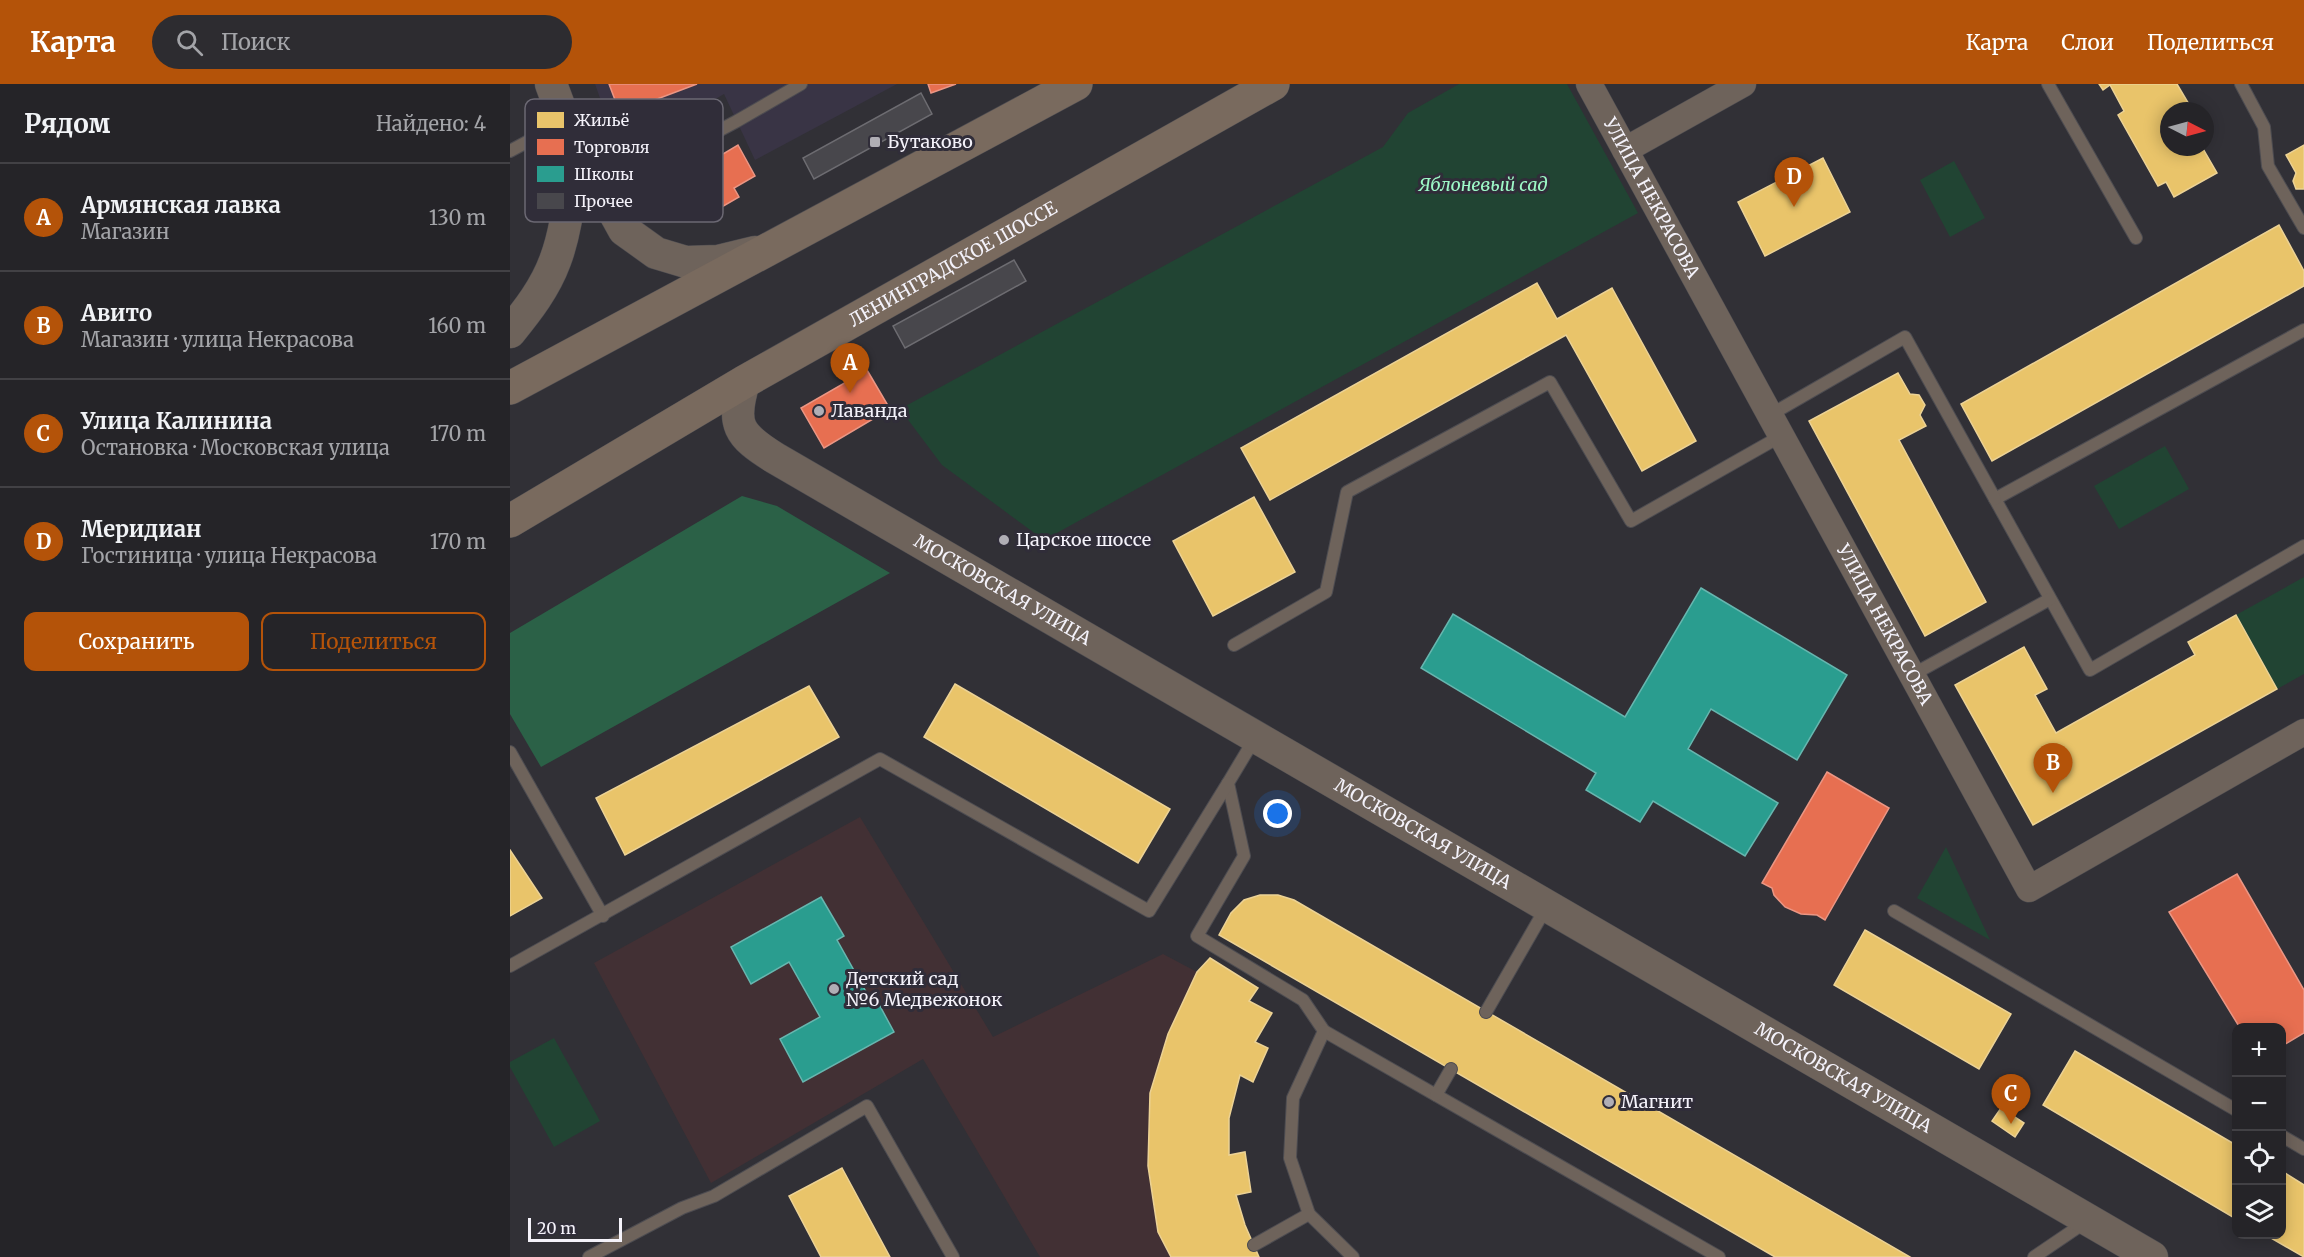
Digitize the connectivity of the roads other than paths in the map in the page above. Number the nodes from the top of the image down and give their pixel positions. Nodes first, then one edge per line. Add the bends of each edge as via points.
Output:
1 (551, 84) edge
2 (801, 84) edge
3 (1076, 84) edge
4 (1273, 84) edge
5 (1589, 84) edge
6 (1743, 84) edge
7 (2048, 84) edge
8 (2241, 84) edge
9 (557, 99) edge
10 (723, 128) edge
11 (525, 143) edge
12 (1625, 150) junction
13 (510, 151) edge
14 (565, 222) edge
15 (620, 222) edge
16 (2304, 228) edge
17 (2136, 238) dead end
18 (773, 247) junction
19 (2304, 330) edge
20 (510, 332) edge
21 (744, 382) junction
22 (510, 388) edge
23 (1776, 425) junction
24 (1995, 499) junction
25 (510, 521) edge
26 (2304, 546) edge
27 (2050, 599) junction
28 (1234, 645) dead end
29 (1912, 675) junction
30 (2304, 732) edge
31 (1256, 737) junction
32 (510, 752) edge
33 (1228, 783) junction
34 (1547, 906) junction
35 (1894, 911) dead end
36 (603, 916) junction
37 (510, 966) edge
38 (1486, 1012) dead end
39 (1324, 1031) junction
40 (1451, 1069) dead end
41 (1436, 1095) junction
42 (2232, 1108) edge
43 (2286, 1138) edge
44 (2304, 1149) edge
45 (1309, 1214) junction
46 (2088, 1220) junction
47 (1254, 1245) dead end
48 (589, 1257) edge
49 (954, 1257) edge
50 (1353, 1257) edge
51 (1719, 1257) edge
52 (2034, 1257) edge
53 (2152, 1257) edge

1 - 9 street
2 - 10 lane
3 - 18 highway
4 - 21 highway, ЛЕНИНГРАДСКОЕ ШОССЕ
5 - 12 street, УЛИЦА НЕКРАСОВА
6 - 12 street
7 - 17 lane
8 - 16 lane via 2264,127 2268,166
11 - 13 lane
12 - 23 street, УЛИЦА НЕКРАСОВА
14 - 20 street via 556,260 531,307
15 - 18 street via 624,230 656,253 686,262 718,261
18 - 22 highway
19 - 24 lane
21 - 25 highway, ЛЕНИНГРАДСКОЕ ШОССЕ
21 - 31 street, МОСКОВСКАЯ УЛИЦА via 737,406 740,427 755,445
23 - 24 lane via 1905,338
23 - 28 lane via 1631,521 1550,382 1347,492 1326,592
23 - 29 street, УЛИЦА НЕКРАСОВА
24 - 27 lane
26 - 27 lane via 2090,670
27 - 29 lane
29 - 30 street, УЛИЦА НЕКРАСОВА via 2029,888
31 - 33 lane
31 - 34 street, МОСКОВСКАЯ УЛИЦА
32 - 36 lane
33 - 36 lane via 1149,910 880,759
33 - 39 lane via 1244,856 1197,936 1303,1000
34 - 38 lane
34 - 46 street, МОСКОВСКАЯ УЛИЦА
35 - 42 lane
36 - 37 lane
39 - 41 lane
39 - 45 lane via 1293,1098 1290,1158
40 - 41 lane
41 - 51 lane
43 - 44 lane
45 - 47 lane
45 - 50 lane
46 - 52 lane
46 - 53 street, МОСКОВСКАЯ УЛИЦА
48 - 49 lane via 681,1208 714,1197 867,1106

